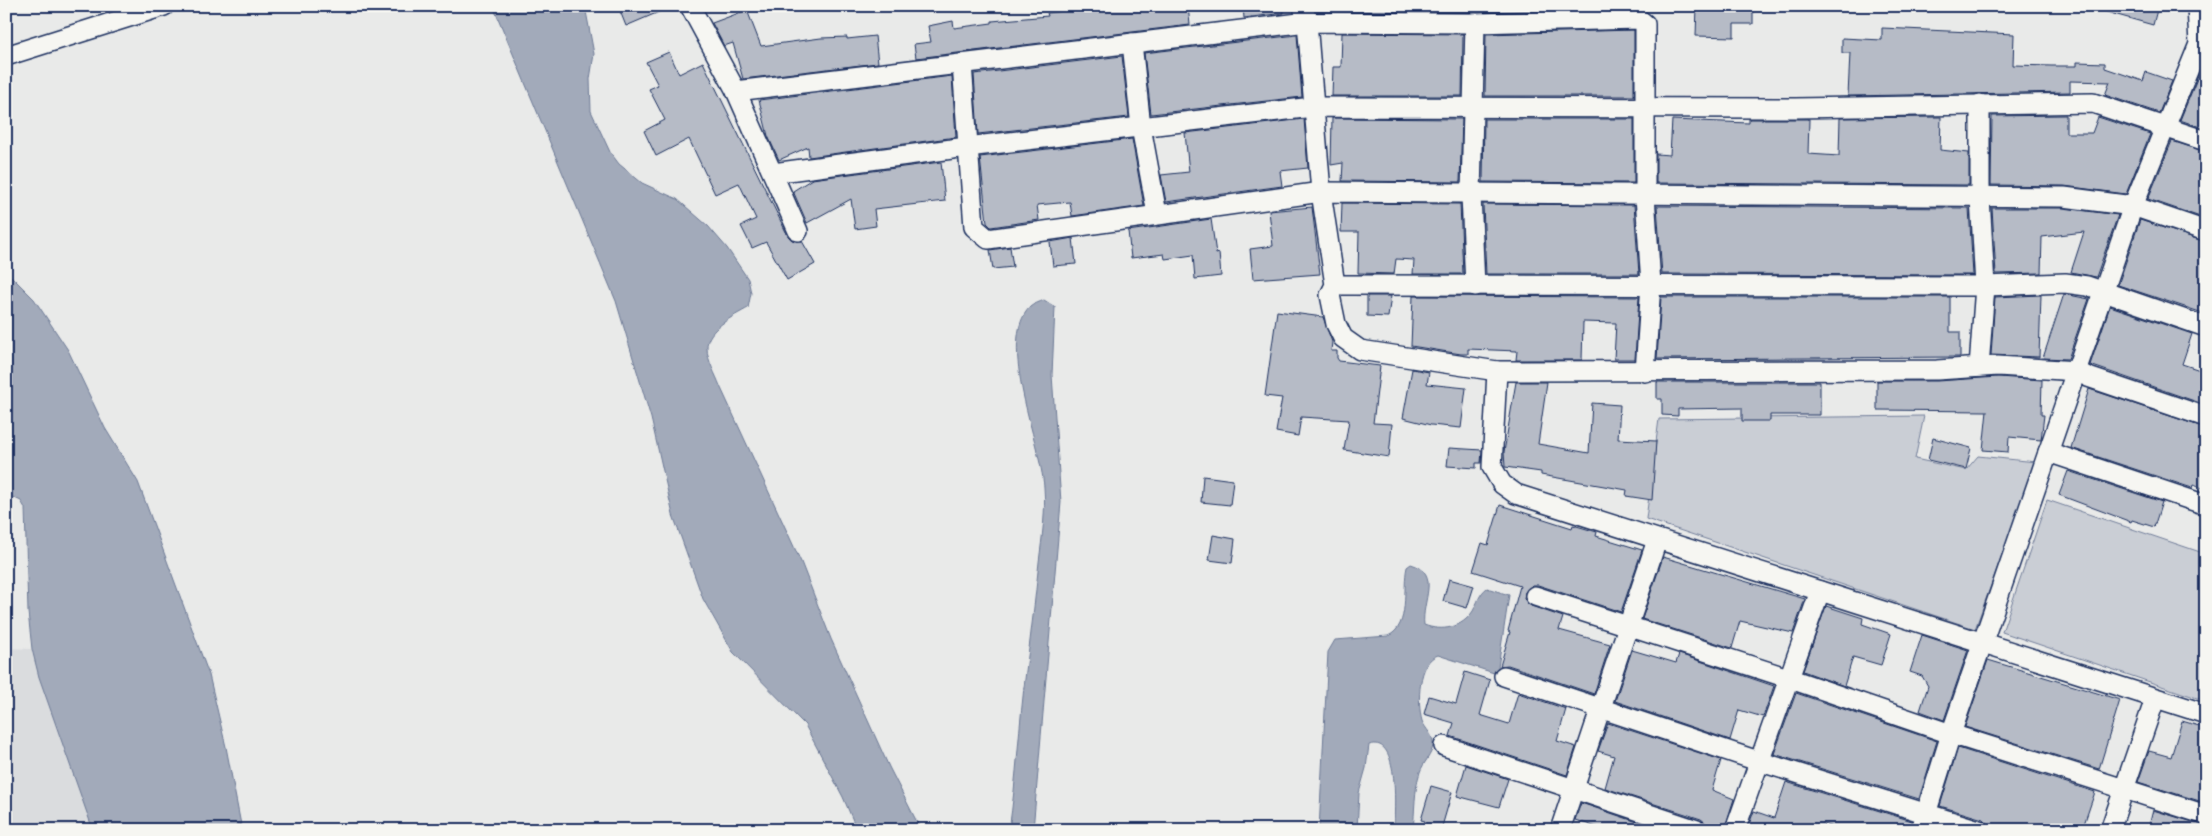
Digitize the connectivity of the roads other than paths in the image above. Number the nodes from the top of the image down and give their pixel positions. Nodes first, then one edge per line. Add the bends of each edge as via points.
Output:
1 (164, 6) edge
2 (690, 6) edge
3 (2198, 6) edge
4 (1305, 14) edge
5 (1474, 23) junction
6 (1132, 43) junction
7 (2202, 45) edge
8 (6, 56) edge
9 (962, 64) junction
10 (736, 91) junction
11 (1980, 104) junction
12 (1472, 106) junction
13 (1312, 107) junction
14 (1645, 108) junction
15 (1141, 127) junction
16 (2166, 127) junction
17 (2206, 141) edge
18 (967, 147) junction
19 (773, 173) junction
20 (1322, 192) junction
21 (1471, 195) junction
22 (1645, 196) junction
23 (1980, 196) junction
24 (2133, 206) junction
25 (1158, 214) junction
26 (798, 231) dead end
27 (2206, 231) edge
28 (1651, 284) junction
29 (1335, 285) junction
30 (1476, 286) junction
31 (1985, 286) junction
32 (2105, 292) junction
33 (2206, 327) edge
34 (1979, 367) junction
35 (1497, 371) junction
36 (2077, 371) junction
37 (1645, 372) junction
38 (2206, 417) edge
39 (2048, 452) junction
40 (2206, 505) edge
41 (1657, 540) junction
42 (1820, 591) junction
43 (1535, 596) dead end
44 (1628, 627) junction
45 (1982, 642) junction
46 (1504, 676) dead end
47 (1788, 678) junction
48 (2155, 698) junction
49 (1601, 707) junction
50 (2206, 714) edge
51 (1951, 734) junction
52 (1444, 746) dead end
53 (1758, 761) junction
54 (2124, 788) junction
55 (1574, 789) junction
56 (2206, 814) edge
57 (1924, 821) edge
58 (1560, 830) edge
59 (1697, 830) edge
60 (1735, 830) edge
61 (1979, 830) edge
62 (2110, 830) edge

1 - 8 street
2 - 10 street
3 - 7 street
4 - 5 street
4 - 6 street
4 - 13 street
5 - 12 street
5 - 14 street via 1643,21
6 - 9 street
6 - 15 street
7 - 16 street
9 - 10 street
9 - 18 street
10 - 19 street
11 - 14 street
11 - 16 street via 2093,103
11 - 23 street
12 - 13 street
12 - 14 street
12 - 21 street
13 - 15 street
13 - 20 street
14 - 22 street
15 - 18 street
15 - 25 street
16 - 17 street
16 - 24 street
18 - 19 street
18 - 25 street via 974,227 988,238
19 - 26 street
20 - 21 street
20 - 25 street
20 - 29 street
21 - 22 street
21 - 30 street
22 - 23 street
22 - 28 street
23 - 24 street via 2064,197
23 - 31 street
24 - 27 street
24 - 32 street
28 - 30 street
28 - 31 street
28 - 37 street
29 - 30 street
29 - 35 street via 1330,295 1336,324 1343,338 1360,350
31 - 32 street via 2065,282
31 - 34 street
32 - 33 street
32 - 36 street
34 - 36 street
34 - 37 street
35 - 37 street
35 - 41 street via 1492,467 1502,484 1516,494
36 - 38 street
36 - 39 street
39 - 40 street
39 - 45 street
41 - 42 street
41 - 44 street
42 - 45 street
42 - 47 street
43 - 44 street
44 - 47 street
44 - 49 street
45 - 48 street
45 - 51 street
46 - 49 street
47 - 51 street
47 - 53 street
48 - 50 street
48 - 54 street
49 - 53 street
49 - 55 street
51 - 54 street
51 - 57 street
52 - 55 street
53 - 57 street
53 - 60 street
54 - 56 street
54 - 62 street
55 - 58 street
55 - 59 street
57 - 61 street

